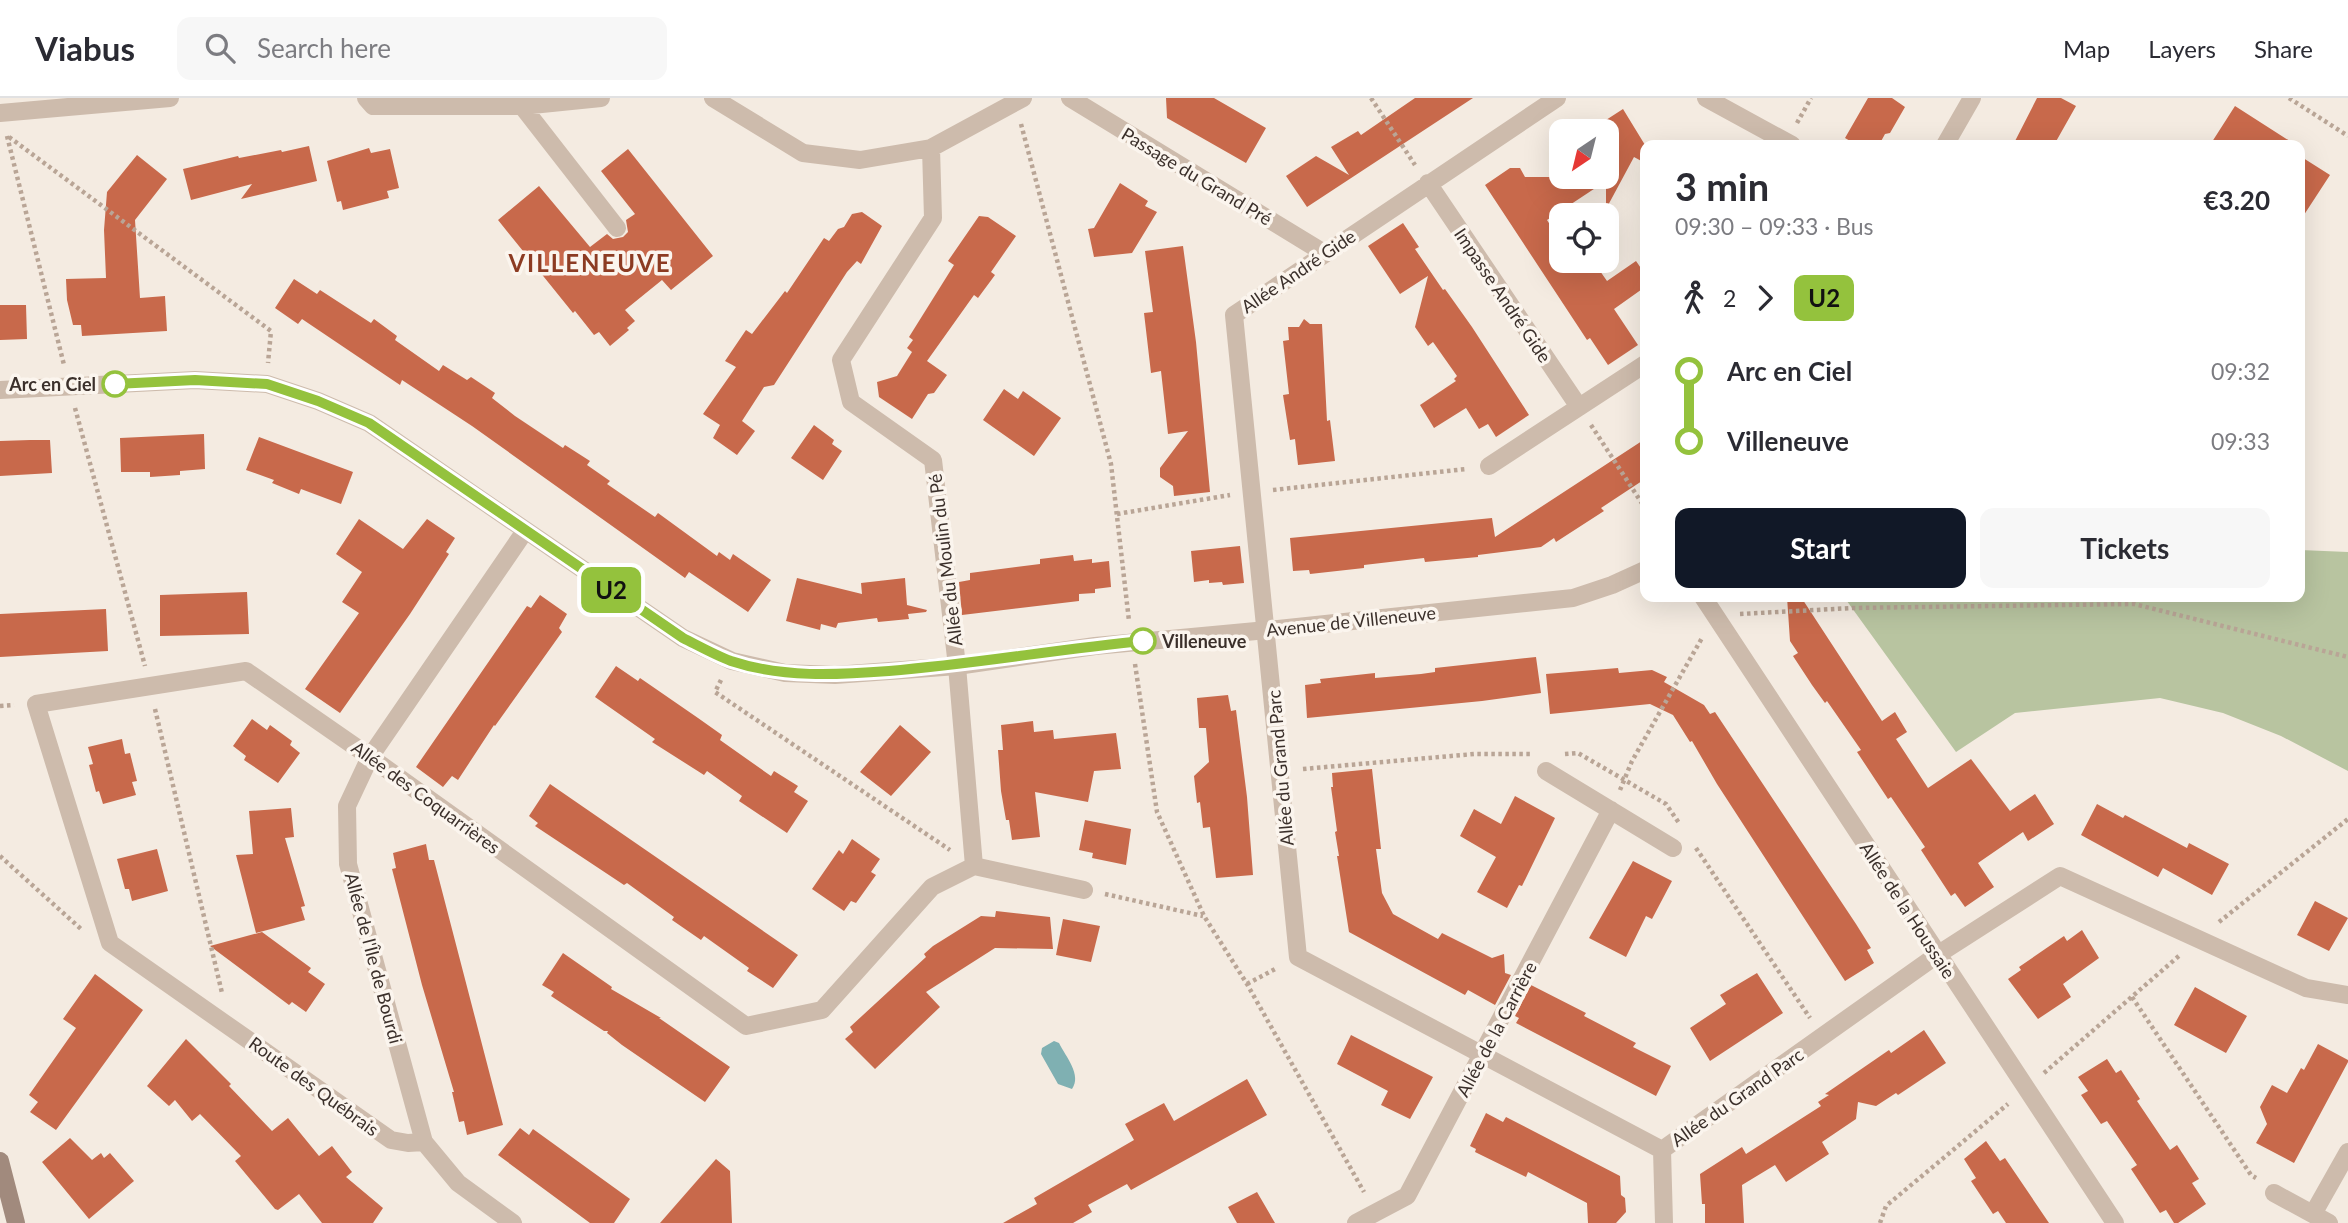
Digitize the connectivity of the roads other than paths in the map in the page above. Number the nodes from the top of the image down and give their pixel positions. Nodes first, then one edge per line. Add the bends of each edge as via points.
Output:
1 (170, 98) edge
2 (366, 98) edge
3 (601, 98) edge
4 (713, 98) edge
5 (1070, 98) edge
6 (1556, 98) edge
7 (1706, 98) edge
8 (1972, 98) edge
9 (1019, 101) edge
10 (522, 106) junction
11 (0, 113) edge
12 (1783, 140) edge
13 (1948, 140) edge
14 (931, 148) junction
15 (1427, 183) junction
16 (617, 228) dead end
17 (1324, 253) junction
18 (1640, 367) edge
19 (0, 390) edge
20 (1579, 407) junction
21 (1489, 466) road end
22 (525, 531) junction
23 (1640, 572) edge
24 (1706, 602) edge
25 (1267, 630) junction
26 (957, 666) junction
27 (370, 757) junction
28 (1546, 771) dead end
29 (1611, 810) junction
30 (1673, 848) dead end
31 (974, 866) junction
32 (1084, 890) road end
33 (110, 943) joint
34 (1937, 955) junction
35 (2348, 995) edge
36 (1482, 1055) junction
37 (424, 1142) junction
38 (1662, 1150) junction
39 (2348, 1152) edge
40 (0, 1161) edge
41 (2274, 1193) road end
42 (2321, 1218) edge
43 (16, 1223) edge
44 (513, 1223) edge
45 (1356, 1223) edge
46 (1664, 1223) edge
47 (2115, 1223) edge

1 - 11 street
2 - 10 street via 373,106
3 - 10 street
4 - 14 street via 803,153 860,160
5 - 17 street, Passage du Grand Pré
6 - 15 street, Allée André Gide
7 - 12 street
8 - 13 street
9 - 14 street
10 - 16 street
14 - 26 street, Allée du Moulin du Pé via 933,218 841,360 851,402 933,460
15 - 17 street, Allée André Gide
15 - 20 street, Impasse André Gide
17 - 25 street, Allée André Gide via 1234,315
18 - 20 street
19 - 22 street, Avenue de Villeneuve via 195,380 267,384 369,423
20 - 21 street
22 - 26 street, Avenue de Villeneuve via 683,638 732,661 785,673 835,675
22 - 27 street, Allée de l'Île de Bourdi
23 - 25 street, Avenue de Villeneuve via 1573,598
24 - 34 street, Allée de la Houssaie
25 - 26 street, Avenue de Villeneuve via 1131,642
25 - 36 street, Allée du Grand Parc via 1298,957
26 - 31 street
27 - 31 street, Allée des Coquarrières via 746,1026 822,1010 932,887
27 - 33 street, Allée des Coquarrières via 246,671 36,704
27 - 37 street, Allée de l'Île de Bourdi via 347,806 348,864
28 - 29 street
29 - 30 street
29 - 36 street, Allée de la Carrière
31 - 32 street
33 - 37 street, Route des Québrais via 391,1140
34 - 35 street, Allée du Grand Parc via 2060,876 2306,988
34 - 38 street, Allée du Grand Parc
34 - 47 street, Allée de la Houssaie
36 - 38 street, Allée du Grand Parc
36 - 45 street, Allée de la Carrière via 1407,1196
37 - 44 street via 458,1183
38 - 46 street
39 - 42 street
40 - 43 main road
41 - 42 street

